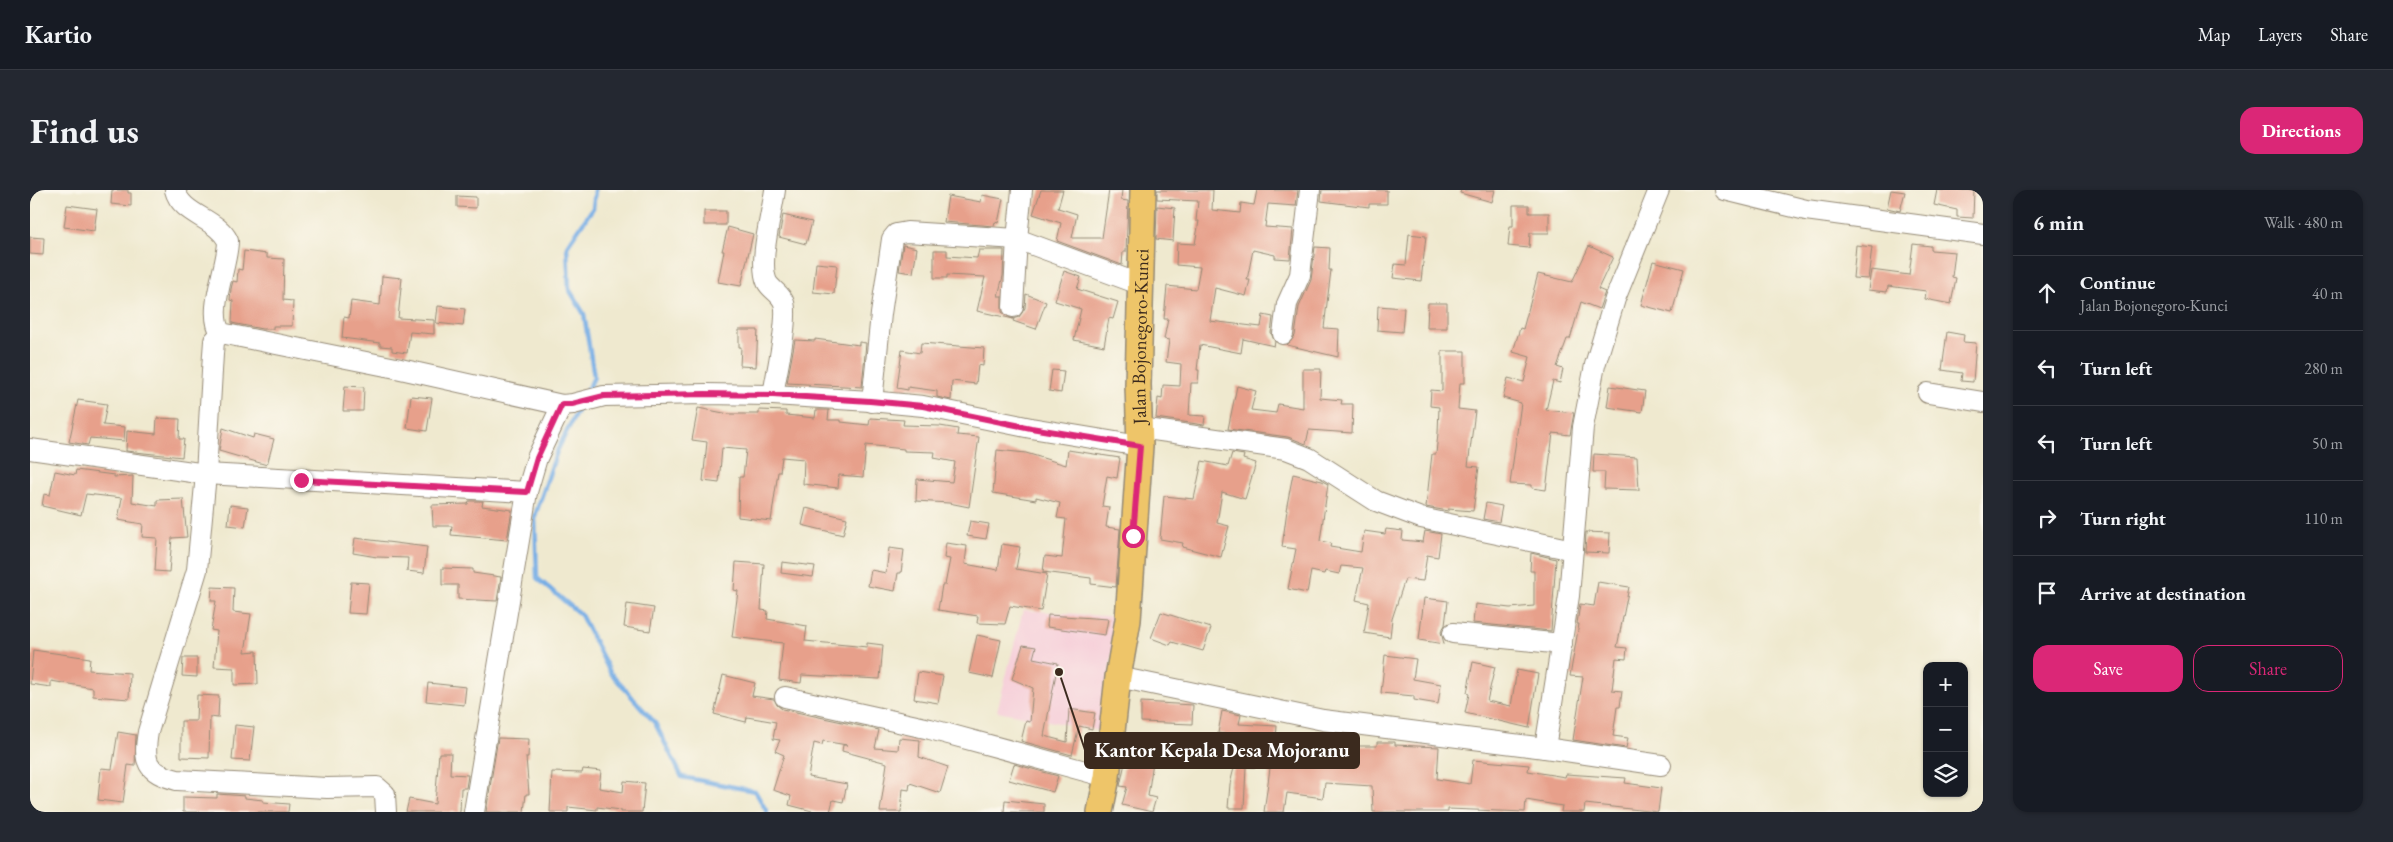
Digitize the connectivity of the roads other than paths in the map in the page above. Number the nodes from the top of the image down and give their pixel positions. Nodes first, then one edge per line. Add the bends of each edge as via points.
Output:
1 (175, 190) edge
2 (775, 190) edge
3 (1022, 190) edge
4 (1143, 190) edge
5 (1310, 190) edge
6 (1658, 190) edge
7 (1725, 190) edge
8 (1983, 234) edge
9 (1017, 240) junction
10 (1142, 285) junction
11 (1013, 307) dead end
12 (221, 333) junction
13 (1283, 334) dead end
14 (1928, 392) dead end
15 (773, 395) junction
16 (872, 402) junction
17 (1983, 402) edge
18 (567, 404) junction
19 (1140, 437) junction
20 (30, 448) edge
21 (206, 474) junction
22 (527, 492) junction
23 (1573, 550) junction
24 (1453, 633) dead end
25 (1562, 644) junction
26 (1118, 677) junction
27 (785, 697) dead end
28 (1545, 748) junction
29 (1661, 765) dead end
30 (1107, 776) junction
31 (386, 812) edge
32 (474, 812) edge
33 (1100, 812) edge

1 - 12 street via 181,203 224,233 228,241 215,314
2 - 15 street via 764,270 768,284 778,291 784,303 784,316
3 - 9 street
4 - 10 main road, Jalan Bojonegoro-Kunci
5 - 13 street via 1300,275 1287,304
6 - 23 street via 1615,298 1595,365 1583,427
7 - 8 street via 1806,210
9 - 10 street
9 - 11 street
9 - 16 street via 907,232 892,238 880,314
10 - 19 main road, Jalan Bojonegoro-Kunci via 1138,385
12 - 18 street
12 - 21 street via 214,341
14 - 17 street
15 - 16 street
15 - 18 street via 604,396
16 - 19 street via 923,406 1031,428
18 - 22 street via 537,458
19 - 23 street via 1286,449 1309,458 1376,501 1421,518
19 - 26 main road, Jalan Bojonegoro-Kunci via 1128,620
20 - 21 street
21 - 22 street
21 - 31 street via 197,570 148,732 147,761 157,773 177,780 327,788 377,787 385,794
22 - 32 street
23 - 25 street
24 - 25 street
25 - 28 street
26 - 28 street via 1323,720
26 - 30 main road, Jalan Bojonegoro-Kunci
27 - 30 street via 930,729
28 - 29 street
30 - 33 main road, Jalan Bojonegoro-Kunci

